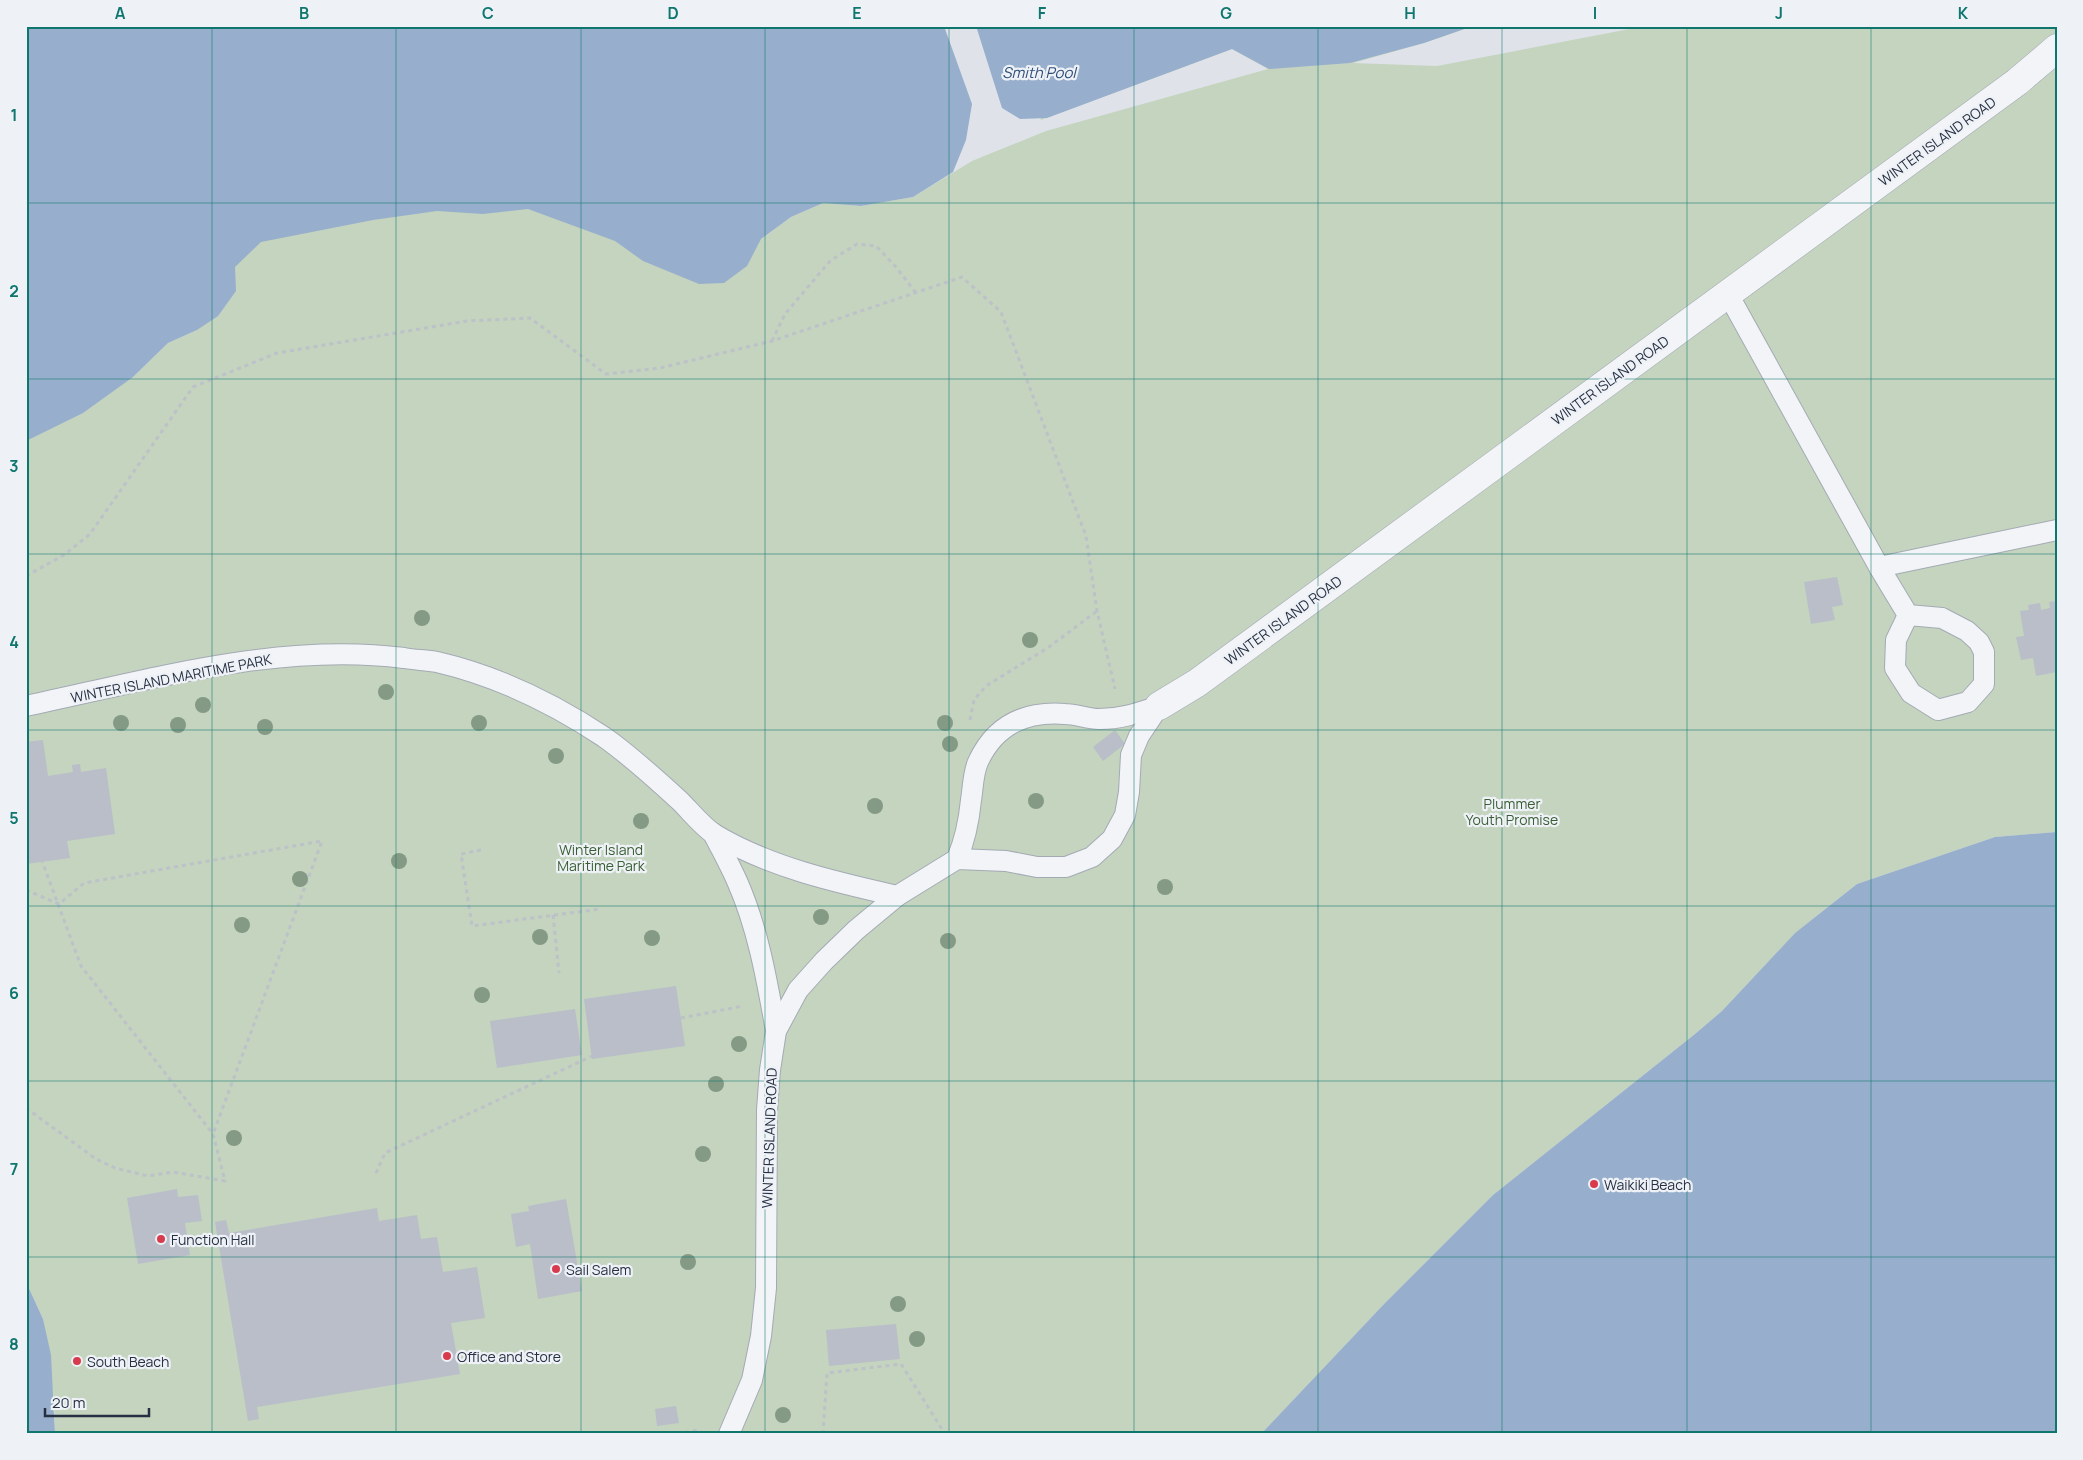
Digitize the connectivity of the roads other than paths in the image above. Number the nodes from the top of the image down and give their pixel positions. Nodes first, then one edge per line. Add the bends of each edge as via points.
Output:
1 (2057, 48) edge
2 (1728, 294) junction
3 (2057, 530) edge
4 (1879, 567) junction
5 (1908, 615) junction
6 (26, 706) edge
7 (1159, 706) junction
8 (713, 833) junction
9 (957, 859) junction
10 (897, 896) junction
11 (776, 1031) junction
12 (729, 1434) edge

1 - 2 street, WINTER ISLAND ROAD via 2017,82
2 - 4 lane
2 - 7 street, WINTER ISLAND ROAD via 1196,683
3 - 4 lane
4 - 5 lane
5 - 5 lane via 1896,640 1895,668 1912,693 1938,710 1968,702 1984,684 1984,652 1979,642 1967,631 1942,618
6 - 8 lane, WINTER ISLAND MARITIME PARK via 236,663 290,656 343,654 435,662 482,675 548,703 605,738 653,776
7 - 9 lane, WINTER ISLAND ROAD via 1127,717 1097,719 1037,714 1012,722 991,740 977,764 968,823
7 - 9 lane, WINTER ISLAND ROAD via 1131,755 1125,815 1112,839 1092,857 1066,867
8 - 10 lane, WINTER ISLAND MARITIME PARK via 762,858 838,882
8 - 11 lane, WINTER ISLAND MARITIME PARK via 738,882 753,926
9 - 10 lane, WINTER ISLAND ROAD
10 - 11 lane, WINTER ISLAND ROAD via 824,960 798,990
11 - 12 lane, WINTER ISLAND ROAD via 767,1110 766,1288 762,1336 752,1380

